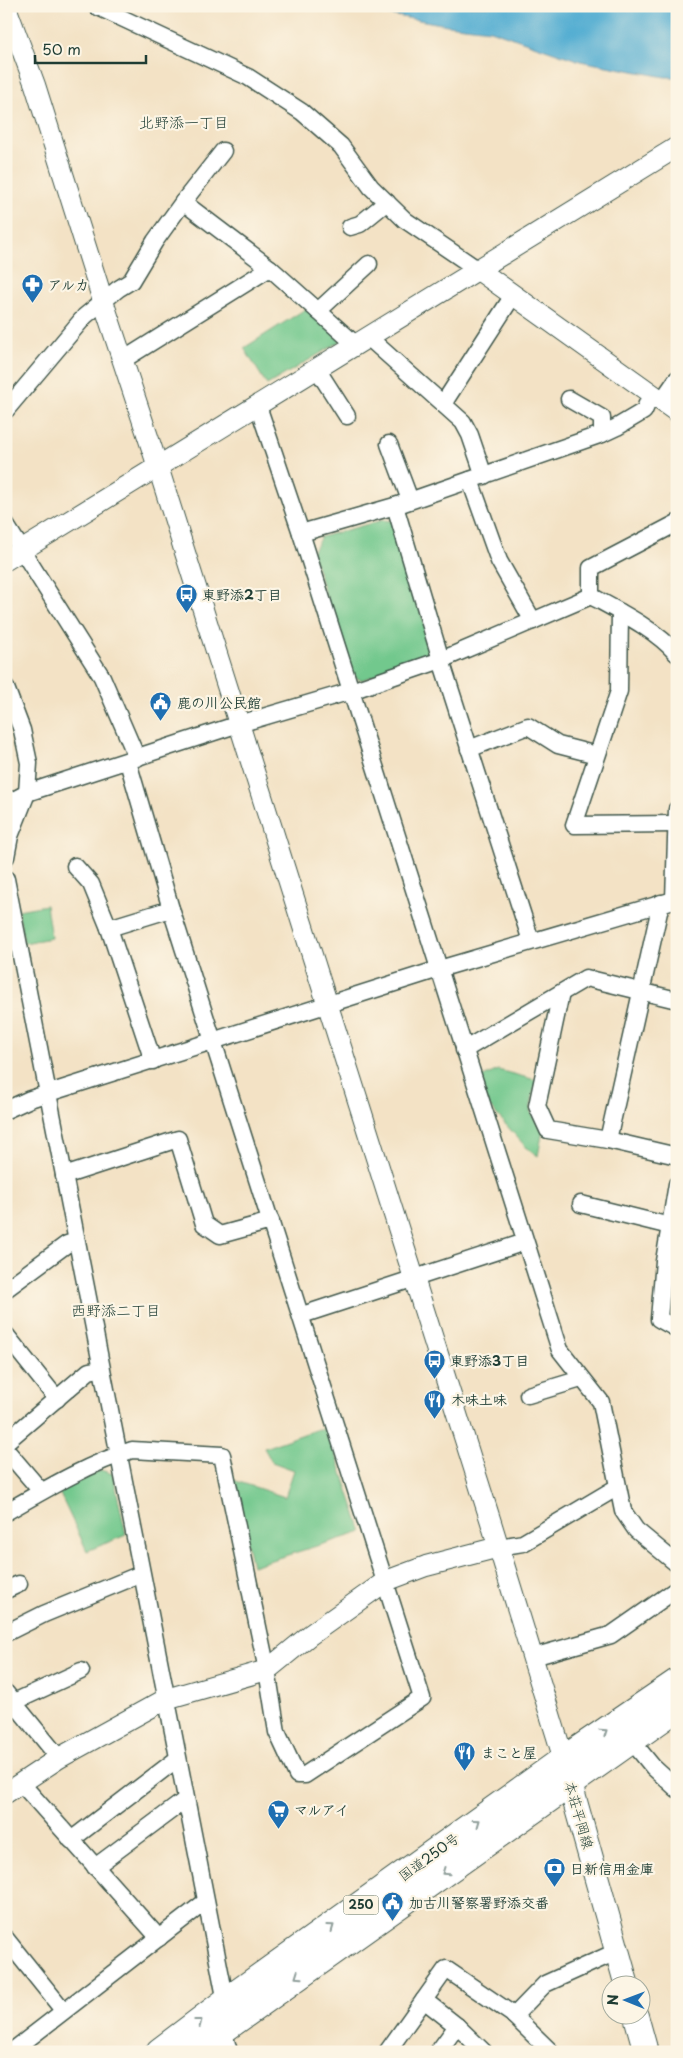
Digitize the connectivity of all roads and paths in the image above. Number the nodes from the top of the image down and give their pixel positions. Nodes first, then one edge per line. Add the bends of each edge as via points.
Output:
1 (96, 6) edge
2 (6, 7) edge
3 (677, 146) edge
4 (223, 151) dead end
5 (183, 202) junction
6 (387, 202) junction
7 (350, 227) dead end
8 (369, 264) dead end
9 (270, 268) junction
10 (477, 269) junction
11 (514, 294) junction
12 (103, 301) junction
13 (318, 311) junction
14 (362, 341) junction
15 (123, 360) junction
16 (317, 370) junction
17 (677, 379) edge
18 (569, 399) dead end
19 (663, 403) edge
20 (443, 404) junction
21 (258, 406) junction
22 (6, 410) edge
23 (347, 416) dead end
24 (602, 434) junction
25 (389, 444) dead end
26 (158, 468) junction
27 (477, 478) junction
28 (402, 503) junction
29 (677, 523) edge
30 (6, 525) edge
31 (301, 532) junction
32 (14, 555) edge
33 (591, 596) junction
34 (620, 612) junction
35 (533, 621) junction
36 (677, 654) edge
37 (441, 660) junction
38 (6, 688) edge
39 (351, 691) junction
40 (239, 724) junction
41 (469, 749) junction
42 (597, 755) junction
43 (133, 760) junction
44 (27, 793) junction
45 (6, 804) edge
46 (676, 816) edge
47 (7, 849) edge
48 (74, 866) dead end
49 (6, 879) edge
50 (671, 900) edge
51 (171, 909) junction
52 (109, 928) junction
53 (531, 942) junction
54 (439, 970) junction
55 (641, 992) junction
56 (561, 993) junction
57 (677, 1000) edge
58 (327, 1006) junction
59 (214, 1042) junction
60 (464, 1050) junction
61 (153, 1061) junction
62 (48, 1094) junction
63 (6, 1110) edge
64 (608, 1140) junction
65 (677, 1156) edge
66 (64, 1176) junction
67 (677, 1184) edge
68 (581, 1204) dead end
69 (271, 1221) junction
70 (670, 1226) junction
71 (76, 1241) junction
72 (526, 1242) junction
73 (414, 1278) junction
74 (6, 1289) edge
75 (302, 1315) junction
76 (677, 1329) edge
77 (6, 1335) edge
78 (100, 1368) junction
79 (581, 1379) junction
80 (528, 1395) dead end
81 (57, 1399) junction
82 (6, 1442) edge
83 (6, 1450) edge
84 (118, 1455) junction
85 (616, 1488) junction
86 (41, 1491) junction
87 (6, 1512) edge
88 (499, 1547) junction
89 (677, 1564) edge
90 (141, 1574) junction
91 (386, 1581) junction
92 (677, 1589) edge
93 (6, 1633) edge
94 (533, 1657) junction
95 (268, 1670) junction
96 (81, 1671) dead end
97 (677, 1684) edge
98 (10, 1698) edge
99 (166, 1699) junction
100 (677, 1707) edge
101 (631, 1740) junction
102 (59, 1758) junction
103 (177, 1759) junction
104 (567, 1772) junction
105 (13, 1788) edge
106 (677, 1789) edge
107 (185, 1800) junction
108 (71, 1840) junction
109 (95, 1867) junction
110 (204, 1902) junction
111 (159, 1938) junction
112 (6, 1939) edge
113 (618, 1951) junction
114 (624, 1976) edge
115 (424, 2000) junction
116 (226, 2002) junction
117 (64, 2010) junction
118 (514, 2016) junction
119 (457, 2026) junction
120 (639, 2026) edge
121 (226, 2040) edge
122 (10, 2052) edge
123 (160, 2052) edge
124 (194, 2052) edge
125 (387, 2052) edge
126 (438, 2052) edge
127 (484, 2052) edge
128 (551, 2052) edge
129 (646, 2052) edge

1 - 6 street via 248,77 302,112 341,146 371,187
2 - 12 street via 35,85
3 - 10 street
4 - 5 street
5 - 9 street
5 - 12 street via 131,281
6 - 7 street via 360,224
6 - 10 street via 405,220
8 - 13 street
9 - 13 street
9 - 15 street
10 - 11 street
10 - 14 street
11 - 19 street
11 - 20 street
12 - 15 street
12 - 22 street via 85,316
13 - 14 street
14 - 16 street
14 - 20 street
15 - 26 street
16 - 21 street
16 - 23 street
17 - 19 street
18 - 24 street via 602,418
19 - 24 street
20 - 27 street via 462,422 470,435
21 - 26 street
21 - 31 street
24 - 27 street
25 - 28 street
26 - 32 street
26 - 40 street
27 - 28 street
27 - 35 street via 499,561
28 - 31 street
28 - 37 street
29 - 33 street via 591,568
30 - 32 street
31 - 39 street
32 - 43 street via 102,677
33 - 34 street
33 - 35 street
34 - 36 street
34 - 42 street via 618,691
35 - 37 street
37 - 39 street
37 - 41 street
38 - 44 street via 22,730 29,763
39 - 40 street
39 - 54 street
40 - 43 street
40 - 58 street
41 - 42 street via 528,726 558,745
41 - 53 street
42 - 46 street via 574,825
43 - 44 street
43 - 51 street
44 - 45 street
44 - 47 street
46 - 50 street
48 - 52 street via 91,884
49 - 62 street
50 - 53 street
50 - 55 street
51 - 52 street
51 - 59 street
52 - 61 street
53 - 54 street
54 - 58 street
54 - 60 street
55 - 56 street via 586,978
55 - 57 street
55 - 64 street
56 - 60 street
56 - 64 street via 536,1106 548,1130
58 - 59 street
58 - 73 street
59 - 61 street
59 - 69 street
60 - 72 street
61 - 62 street
62 - 63 street
62 - 66 street
64 - 65 street
66 - 69 street via 178,1139 204,1224 220,1235
66 - 71 street
67 - 70 street
68 - 70 street
69 - 75 street
70 - 76 street via 659,1319
71 - 74 street via 67,1244
71 - 78 street
72 - 73 street
72 - 79 street via 560,1350
73 - 75 street
73 - 88 street
75 - 91 street
77 - 81 street
78 - 81 street via 89,1371
78 - 84 street
79 - 80 street
79 - 85 street via 601,1402
81 - 82 street
83 - 86 street
84 - 86 street
84 - 90 street
84 - 95 street via 132,1450 222,1455
85 - 88 street via 523,1543
85 - 89 street via 623,1511 636,1530
86 - 87 street
88 - 91 street via 426,1566
88 - 94 street
90 - 93 street
90 - 99 street
91 - 95 street via 310,1635
91 - 95 street via 422,1698 304,1775 297,1775 277,1732
92 - 94 street via 611,1635
94 - 104 street
95 - 99 street
96 - 98 street
104 -> 97 highway, 国道250号 / 250
98 - 102 street
99 - 102 street
99 - 103 street
100 - 101 highway, 国道250号 / 250
101 - 104 highway, 国道250号 / 250
101 - 106 street
102 - 105 street
103 - 107 street
103 - 108 street
104 - 113 main road, 本荘平岡線
116 -> 104 highway, 国道250号 / 250
104 -> 121 highway, 国道250号 / 250
105 - 108 street
107 - 109 street
107 - 110 street
108 - 109 street
109 - 111 street
110 - 111 street
110 - 116 street
111 - 117 street
112 - 117 street
113 - 114 main road, 本荘平岡線
113 - 118 street via 545,1984
115 - 118 street via 446,1968
115 - 119 street
115 - 125 street
116 - 121 street
123 -> 116 highway, 国道250号 / 250
117 - 122 street
118 - 128 street
119 - 126 street
119 - 127 street
120 - 129 main road
121 - 124 highway, 国道250号 / 250

